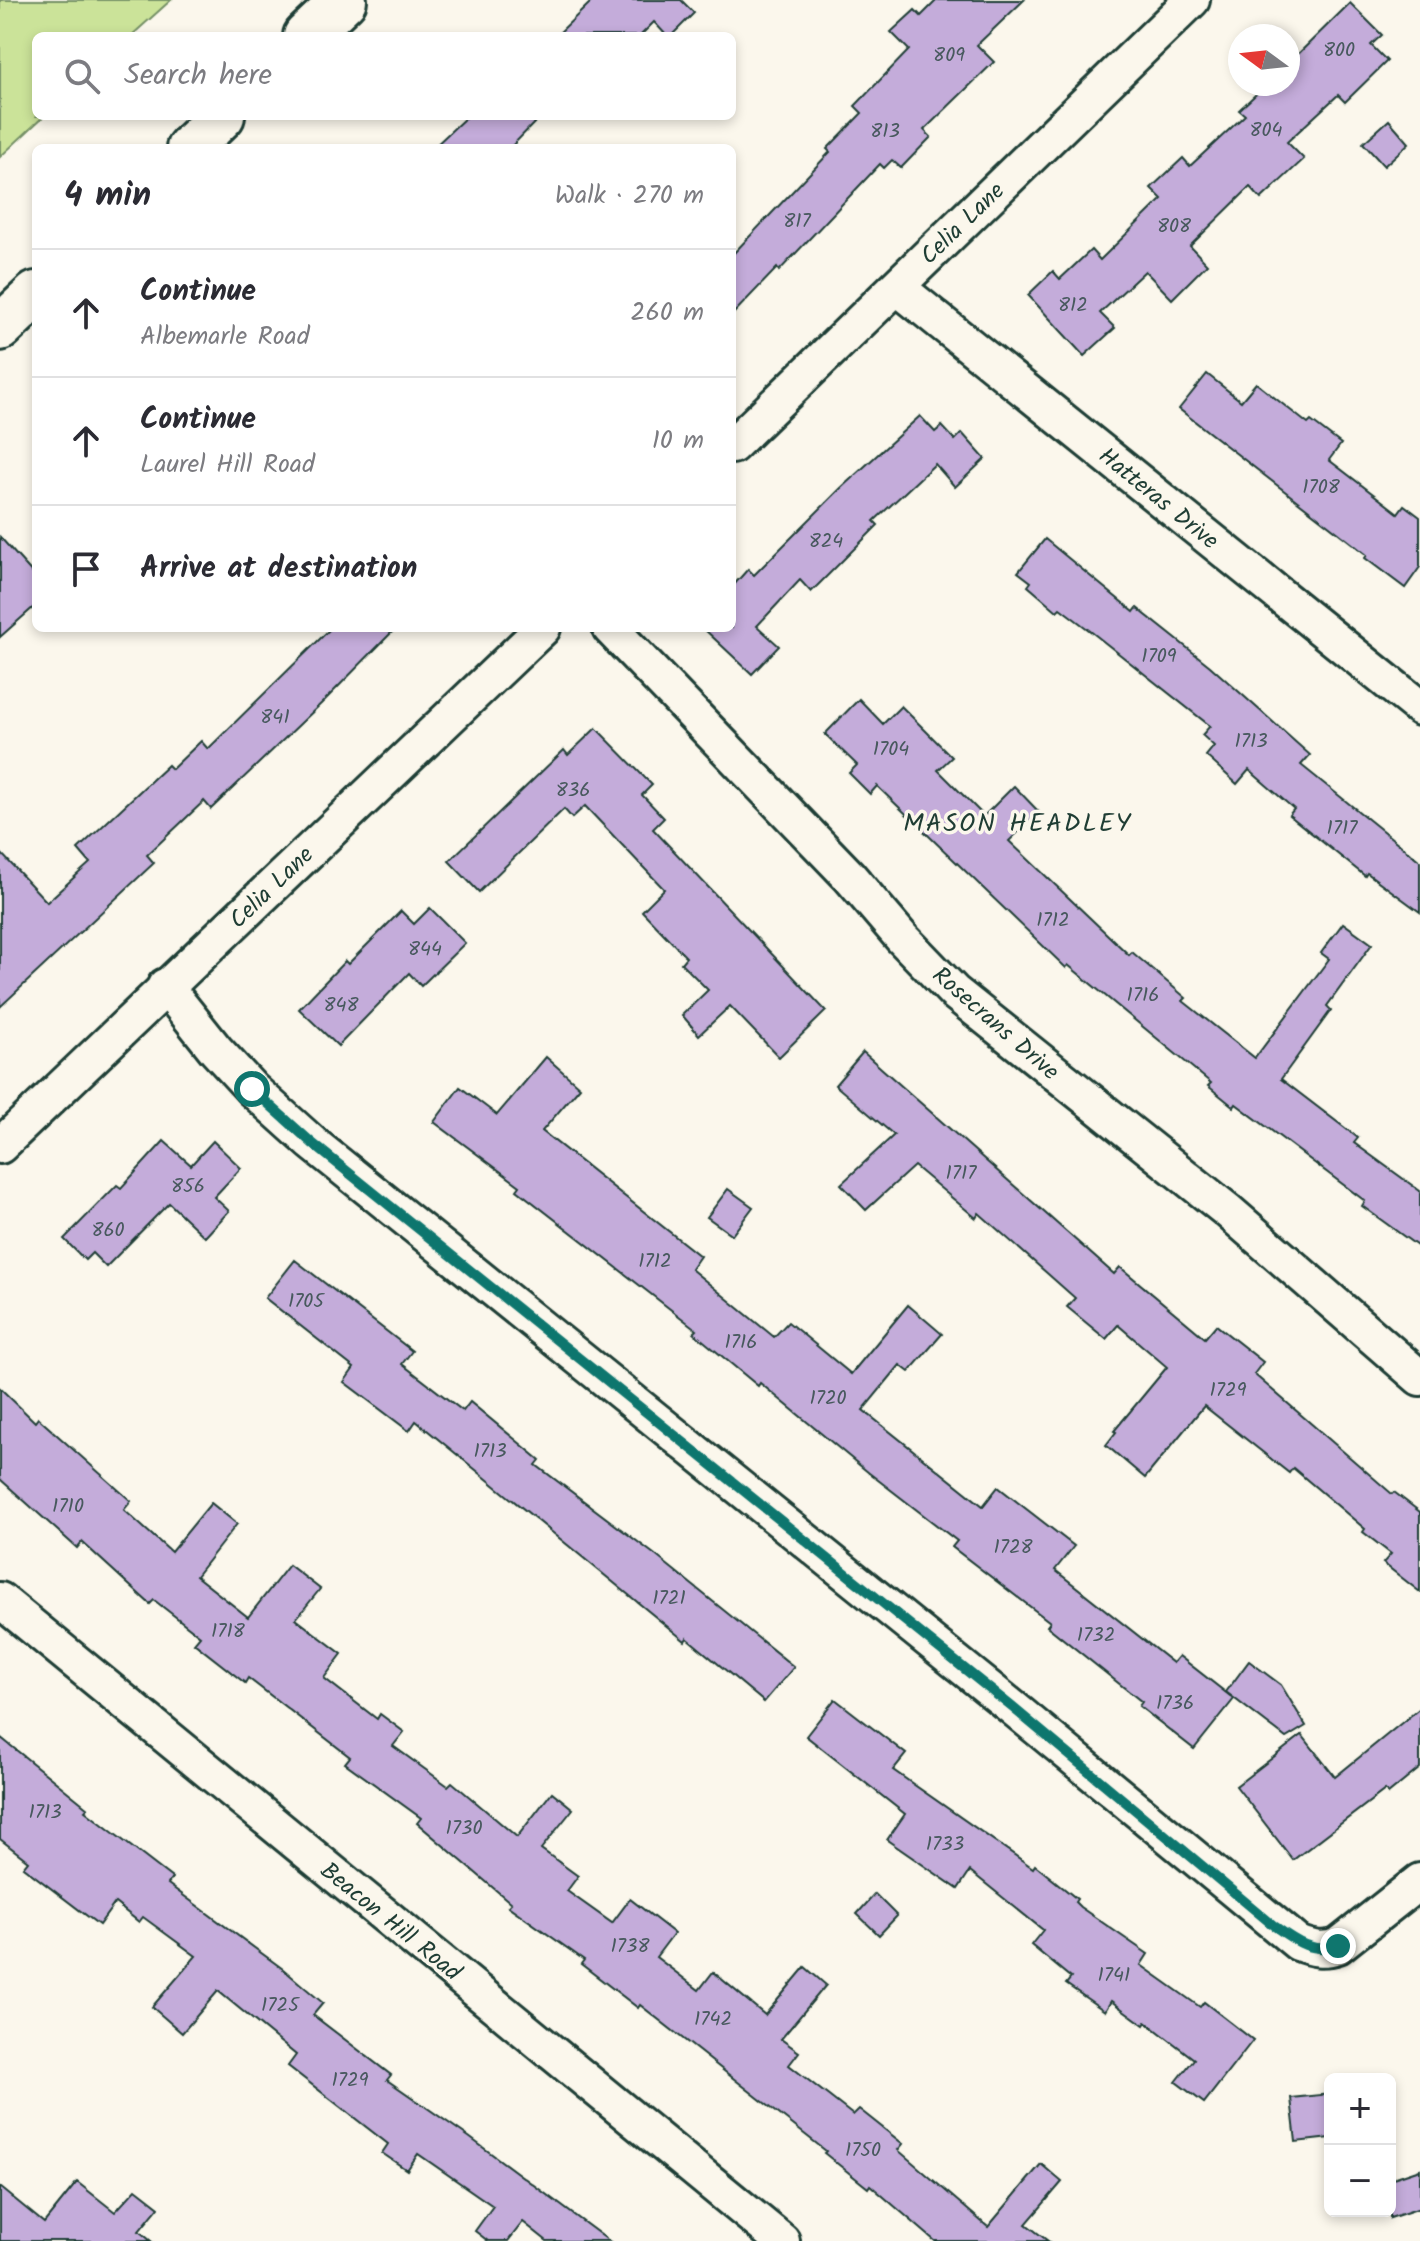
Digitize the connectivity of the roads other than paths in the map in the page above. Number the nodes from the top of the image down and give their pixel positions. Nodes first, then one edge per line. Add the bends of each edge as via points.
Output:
1 (344, 0) edge
2 (1192, 0) edge
3 (310, 32) edge
4 (218, 120) edge
5 (193, 144) edge
6 (897, 287) junction
7 (32, 298) edge
8 (0, 328) edge
9 (736, 442) edge
10 (539, 632) edge
11 (614, 632) edge
12 (1420, 708) edge
13 (165, 986) junction
14 (0, 1146) edge
15 (1420, 1378) edge
16 (0, 1600) edge
17 (1420, 1881) edge
18 (782, 2241) edge

1 - 3 main road
2 - 6 street, Celia Lane
4 - 5 main road
6 - 9 street, Celia Lane
6 - 12 street, Hatteras Drive
7 - 8 main road
10 - 13 street, Celia Lane
11 - 15 street, Rosecrans Drive via 954,992 1228,1211
13 - 14 street, Celia Lane
13 - 17 street via 243,1079 312,1143 1298,1943 1314,1949 1338,1946
16 - 18 street, Beacon Hill Road

